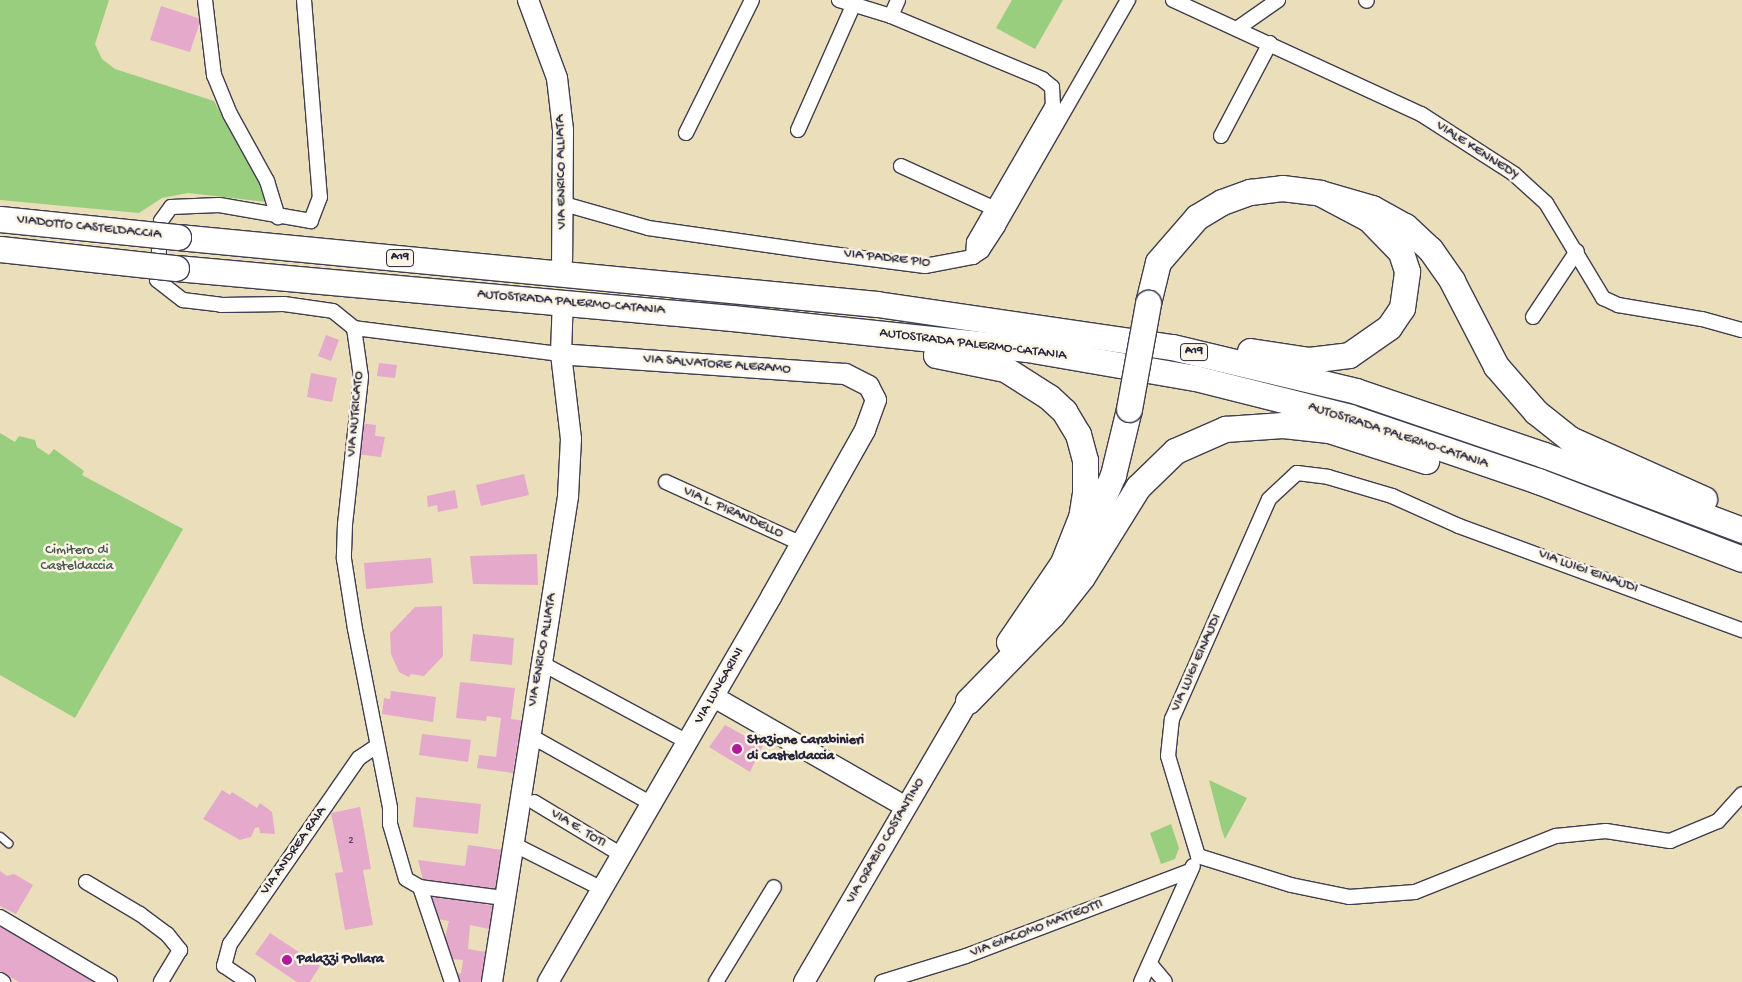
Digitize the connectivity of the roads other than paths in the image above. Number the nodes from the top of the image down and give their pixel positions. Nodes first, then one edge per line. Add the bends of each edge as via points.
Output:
1 (205, 0) edge
2 (304, 0) edge
3 (528, 0) edge
4 (752, 0) edge
5 (839, 0) edge
6 (898, 0) edge
7 (1128, 0) edge
8 (1173, 0) edge
9 (1278, 0) edge
10 (853, 6) junction
11 (890, 16) junction
12 (1238, 28) junction
13 (1270, 42) junction
14 (798, 130) dead end
15 (686, 132) dead end
16 (1221, 136) dead end
17 (901, 166) dead end
18 (1320, 193) junction
19 (564, 204) junction
20 (993, 208) junction
21 (278, 217) junction
22 (0, 219) edge
23 (178, 237) joint
24 (0, 249) edge
25 (1577, 251) junction
26 (973, 257) junction
27 (562, 260) dead end
28 (621, 279) junction
29 (562, 316) dead end
30 (1533, 316) dead end
31 (732, 318) junction
32 (354, 328) junction
33 (1742, 330) edge
34 (562, 354) junction
35 (869, 386) joint
36 (666, 482) dead end
37 (1742, 517) edge
38 (1742, 530) edge
39 (800, 543) junction
40 (1742, 558) edge
41 (1060, 570) junction
42 (1742, 573) edge
43 (1742, 630) edge
44 (541, 663) junction
45 (714, 697) junction
46 (968, 701) junction
47 (529, 735) junction
48 (688, 742) junction
49 (377, 746) junction
50 (1742, 794) edge
51 (534, 802) dead end
52 (652, 804) junction
53 (906, 807) junction
54 (0, 836) edge
55 (8, 843) dead end
56 (513, 844) junction
57 (622, 855) junction
58 (1198, 856) junction
59 (1190, 871) junction
60 (86, 882) dead end
61 (420, 887) junction
62 (774, 887) dead end
63 (602, 889) junction
64 (504, 898) junction
65 (0, 917) edge
66 (1150, 964) junction
67 (0, 980) edge
68 (3, 982) edge
69 (110, 982) edge
70 (162, 982) edge
71 (248, 982) edge
72 (452, 982) edge
73 (492, 982) edge
74 (548, 982) edge
75 (716, 982) edge
76 (804, 982) edge
77 (882, 982) edge
78 (1141, 982) edge
79 (1165, 982) edge

1 - 21 street via 214,75 230,114 267,181
2 - 21 street via 320,198 311,221
3 - 19 street, VIA ENRICO ALLIATA via 557,78 563,130
4 - 15 street
5 - 10 street
6 - 11 street
7 - 26 street via 998,226 982,251
8 - 12 street, VIALE KENNEDY
9 - 12 street
10 - 11 street
10 - 14 street
11 - 20 street via 1042,79 1052,87 1053,105
12 - 13 street, VIALE KENNEDY
13 - 16 street
13 - 25 street, VIALE KENNEDY via 1421,114 1514,174 1546,203
17 - 20 street
18 - 28 highway via 1369,219 1387,235 1401,252 1407,271 1402,308 1389,327 1349,354 1308,360 1172,334 877,293 707,279
18 - 37 highway via 1372,208 1405,226 1430,249 1452,281 1496,366 1513,389 1570,439
18 - 41 highway, bridge via 1282,188 1250,192 1222,202 1197,217 1158,262 1113,475 1099,508
19 - 26 street, VIA PADRE PIO via 648,228 809,251 925,266
19 - 27 street, VIA ENRICO ALLIATA
20 - 26 street via 974,242
21 - 32 street via 219,205 171,207 161,221 158,280 183,300 221,305 284,304 332,311
22 - 23 highway, VIADOTTO CASTELDACCIA / A19, bridge
23 - 28 highway, AUTOSTRADA PALERMO-CATANIA / A19
24 - 31 highway, AUTOSTRADA PALERMO-CATANIA / A19, bridge
25 - 30 street
25 - 33 street, VIALE KENNEDY via 1603,298 1618,305 1702,319
28 - 38 highway, AUTOSTRADA PALERMO-CATANIA / A19 via 877,304 1172,347 1356,391 1544,455
29 - 34 street, VIA ENRICO ALLIATA
31 - 40 highway, AUTOSTRADA PALERMO-CATANIA / A19 via 1027,349 1194,378 1350,417
31 - 41 highway via 873,347 954,357 1005,369 1049,397 1064,411 1078,434 1085,460 1081,517
32 - 34 street
32 - 49 street, VIA NUTRICATO via 361,377 344,559
34 - 35 street, VIA SALVATORE ALERAMO via 845,374
34 - 44 street, VIA ENRICO ALLIATA via 571,439 568,496
35 - 39 street, VIA LUNGARINI via 876,400 874,412
36 - 39 street, VIA L. PIRANDELLO
39 - 45 street, VIA LUNGARINI
41 - 46 highway
42 - 46 highway via 1533,496 1329,430 1283,425 1224,429 1175,451 1157,466 1138,487 1082,577 1052,615
43 - 58 street, VIA LUIGI EINAUDI via 1459,526 1392,496 1328,477 1297,473 1269,499 1172,719 1168,756
44 - 47 street, VIA ENRICO ALLIATA
44 - 48 street
45 - 48 street, VIA LUNGARINI
45 - 53 street
46 - 53 street, VIA ORAZIO COSTANTINO
47 - 52 street
47 - 56 street, VIA ENRICO ALLIATA
48 - 52 street, VIA LUNGARINI
49 - 61 street, VIA NUTRICATO via 390,808 390,824 400,860 406,879
49 - 71 street, VIA ANDREA RAIA via 359,758 230,944 224,966
50 - 58 street via 1718,821 1670,840 1606,830 1556,836 1414,892 1349,897 1291,885
51 - 57 street, VIA E. TOTI
52 - 57 street, VIA LUNGARINI
53 - 76 street, VIA ORAZIO COSTANTINO
54 - 55 lane
56 - 63 street
56 - 64 street, VIA ENRICO ALLIATA
57 - 63 street, VIA LUNGARINI
58 - 59 street
59 - 66 street
59 - 77 street, VIA GIACOMO MATTEOTTI via 966,956
60 - 70 street via 140,914 167,934 180,950
61 - 64 street
61 - 72 street, VIA NUTRICATO
62 - 75 street
63 - 74 street, VIA LUNGARINI
64 - 73 street, VIA ENRICO ALLIATA
65 - 69 street
66 - 78 street
66 - 79 street
67 - 68 street

